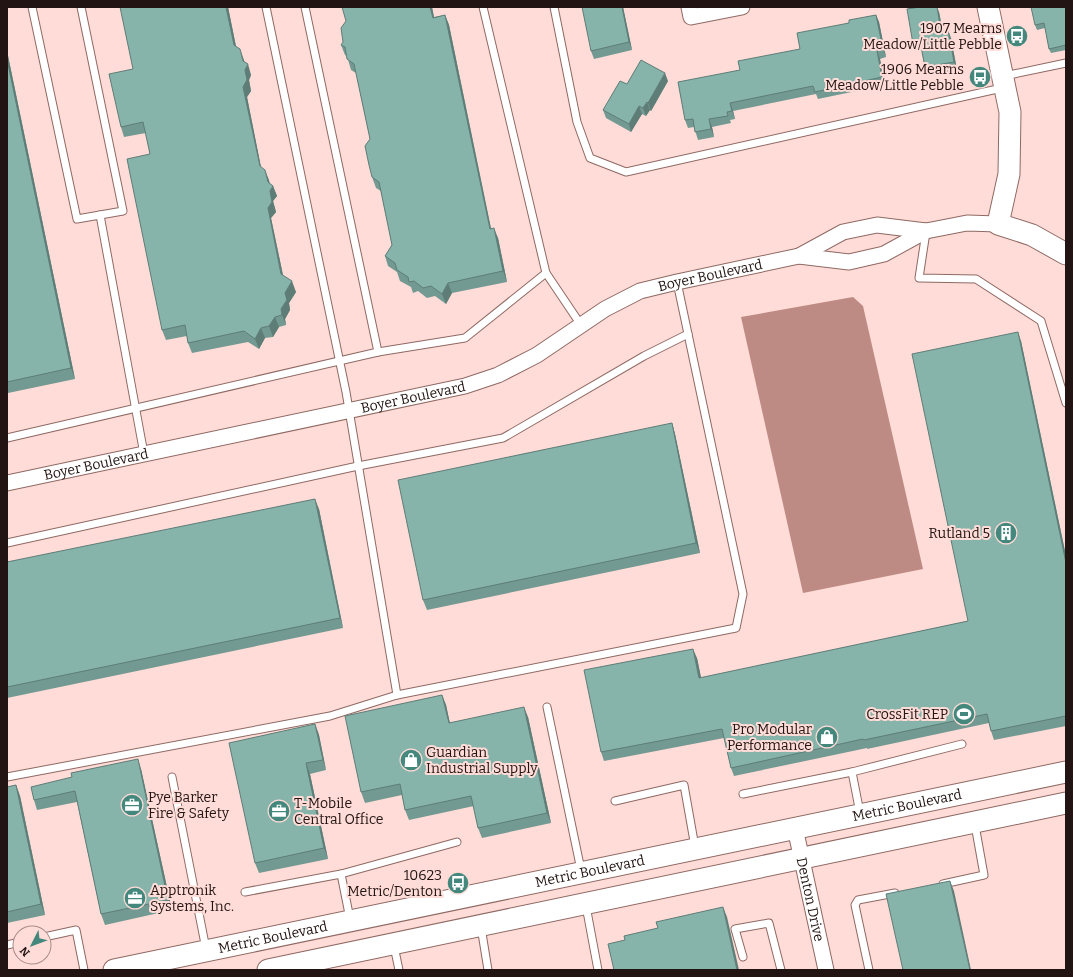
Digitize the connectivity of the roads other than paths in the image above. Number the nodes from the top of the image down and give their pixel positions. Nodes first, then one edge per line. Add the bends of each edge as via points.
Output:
1 (32, 7) edge
2 (81, 7) edge
3 (266, 7) edge
4 (305, 7) edge
5 (483, 7) edge
6 (554, 7) edge
7 (742, 7) edge
8 (988, 7) edge
9 (690, 12) edge
10 (1066, 63) edge
11 (1004, 82) junction
12 (100, 215) junction
13 (998, 224) junction
14 (926, 231) junction
15 (1066, 254) edge
16 (799, 256) junction
17 (546, 273) junction
18 (677, 282) junction
19 (581, 325) junction
20 (688, 334) junction
21 (378, 352) junction
22 (339, 361) junction
23 (1066, 403) edge
24 (135, 408) junction
25 (349, 411) junction
26 (7, 438) edge
27 (144, 454) junction
28 (358, 466) junction
29 (7, 483) edge
30 (7, 543) edge
31 (397, 695) junction
32 (548, 707) dead end
33 (962, 744) dead end
34 (852, 772) junction
35 (1066, 772) edge
36 (7, 777) edge
37 (172, 777) dead end
38 (743, 794) dead end
39 (615, 801) dead end
40 (1066, 803) edge
41 (860, 815) junction
42 (975, 822) junction
43 (795, 828) junction
44 (457, 842) dead end
45 (696, 849) junction
46 (802, 859) junction
47 (581, 873) junction
48 (341, 874) junction
49 (936, 885) edge
50 (904, 891) edge
51 (245, 892) dead end
52 (585, 904) junction
53 (350, 921) junction
54 (480, 926) junction
55 (52, 935) edge
56 (393, 944) junction
57 (207, 952) junction
58 (743, 956) dead end
59 (84, 970) edge
60 (114, 970) edge
61 (268, 970) edge
62 (399, 970) edge
63 (488, 970) edge
64 (598, 970) edge
65 (781, 970) edge
66 (826, 970) edge
67 (869, 970) edge

1 - 12 lane via 77,219
2 - 12 lane via 123,211
3 - 22 lane
4 - 21 lane
5 - 17 lane
6 - 11 lane via 577,122 590,158 626,172
7 - 9 street
8 - 11 main road
10 - 11 lane
11 - 13 main road via 1010,112 1009,174
12 - 24 lane
13 - 14 street, Boyer Boulevard via 966,223
13 - 15 main road, Boyer Boulevard via 1032,235
14 - 16 street, Boyer Boulevard via 884,254 849,262
14 - 16 street, Boyer Boulevard via 877,225 843,232
14 - 23 lane via 920,278 976,279 1041,321
16 - 18 street, Boyer Boulevard
17 - 19 lane
17 - 21 lane via 465,338
18 - 19 street, Boyer Boulevard via 640,291
18 - 20 lane
19 - 25 street, Boyer Boulevard via 537,355 498,375 465,386
20 - 28 lane via 644,356 503,438
20 - 31 lane via 744,594 736,628
21 - 22 lane
22 - 24 lane
22 - 25 lane
24 - 26 lane
24 - 27 lane
25 - 27 street, Boyer Boulevard
25 - 28 lane
27 - 29 street, Boyer Boulevard
28 - 30 lane
28 - 31 lane
31 - 36 lane via 330,716
32 - 47 lane
33 - 34 lane
34 - 38 lane
34 - 41 lane
35 - 41 main road, Metric Boulevard
37 - 57 lane
39 - 45 lane via 684,785
40 - 42 main road
41 - 43 main road, Metric Boulevard
42 - 46 main road
42 - 49 lane via 984,875
43 - 45 main road, Metric Boulevard
43 - 46 street, Denton Drive
44 - 48 lane
45 - 47 main road, Metric Boulevard
46 - 52 main road
46 - 66 street, Denton Drive
47 - 53 main road, Metric Boulevard
48 - 51 lane
48 - 53 lane
50 - 67 lane via 856,902
52 - 54 main road
52 - 64 lane
53 - 57 main road, Metric Boulevard
54 - 56 main road
54 - 63 lane
55 - 59 lane via 76,930
56 - 61 main road
56 - 62 lane
57 - 60 main road, Metric Boulevard
58 - 65 lane via 735,929 769,923

